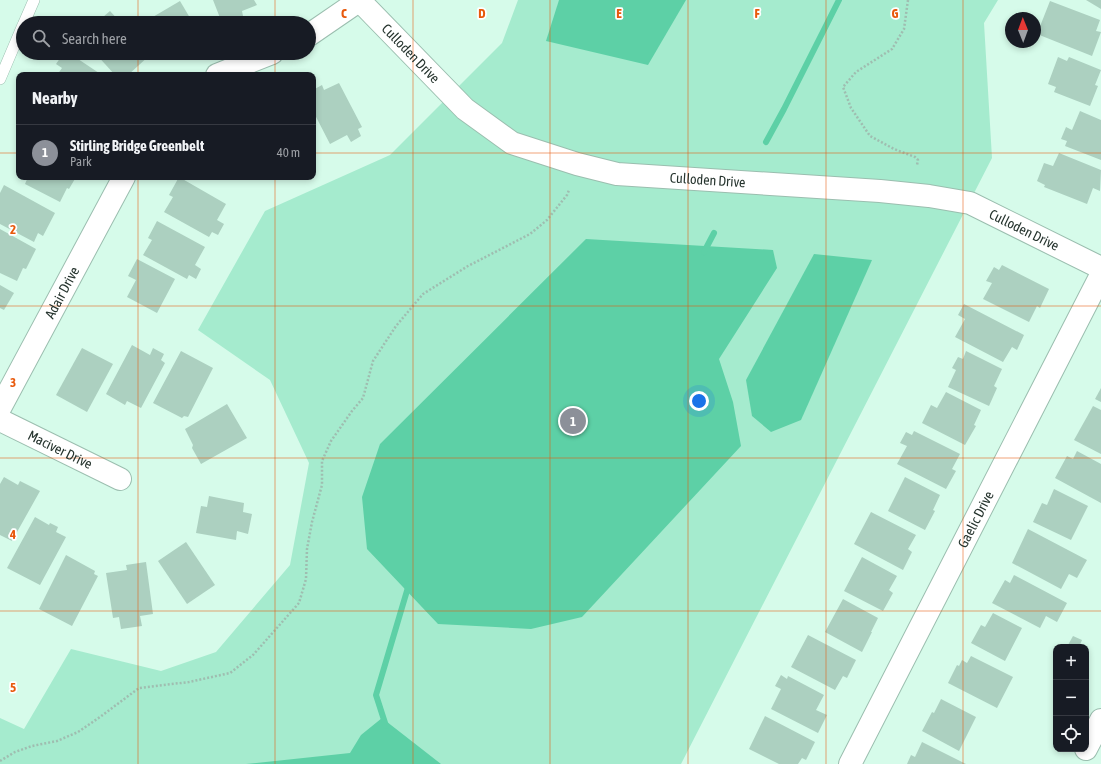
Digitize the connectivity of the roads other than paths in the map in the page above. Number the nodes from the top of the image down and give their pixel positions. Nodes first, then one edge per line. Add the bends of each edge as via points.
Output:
1 (34, 0) edge
2 (360, 0) edge
3 (27, 16) edge
4 (316, 30) edge
5 (16, 42) edge
6 (254, 60) edge
7 (224, 72) edge
8 (0, 79) edge
9 (122, 180) edge
10 (1101, 268) edge
11 (1101, 275) edge
12 (0, 408) edge
13 (0, 420) edge
14 (120, 479) dead end
15 (1101, 720) edge
16 (1089, 743) edge
17 (1084, 752) edge
18 (850, 764) edge
19 (1078, 764) edge

1 - 3 lane
2 - 4 street
2 - 10 street, Culloden Drive via 465,109 512,143 617,174 880,191 970,203
5 - 8 lane
6 - 7 street
9 - 12 street, Adair Drive
11 - 18 street, Gaelic Drive
13 - 14 street, Maciver Drive
15 - 16 street
17 - 19 street

